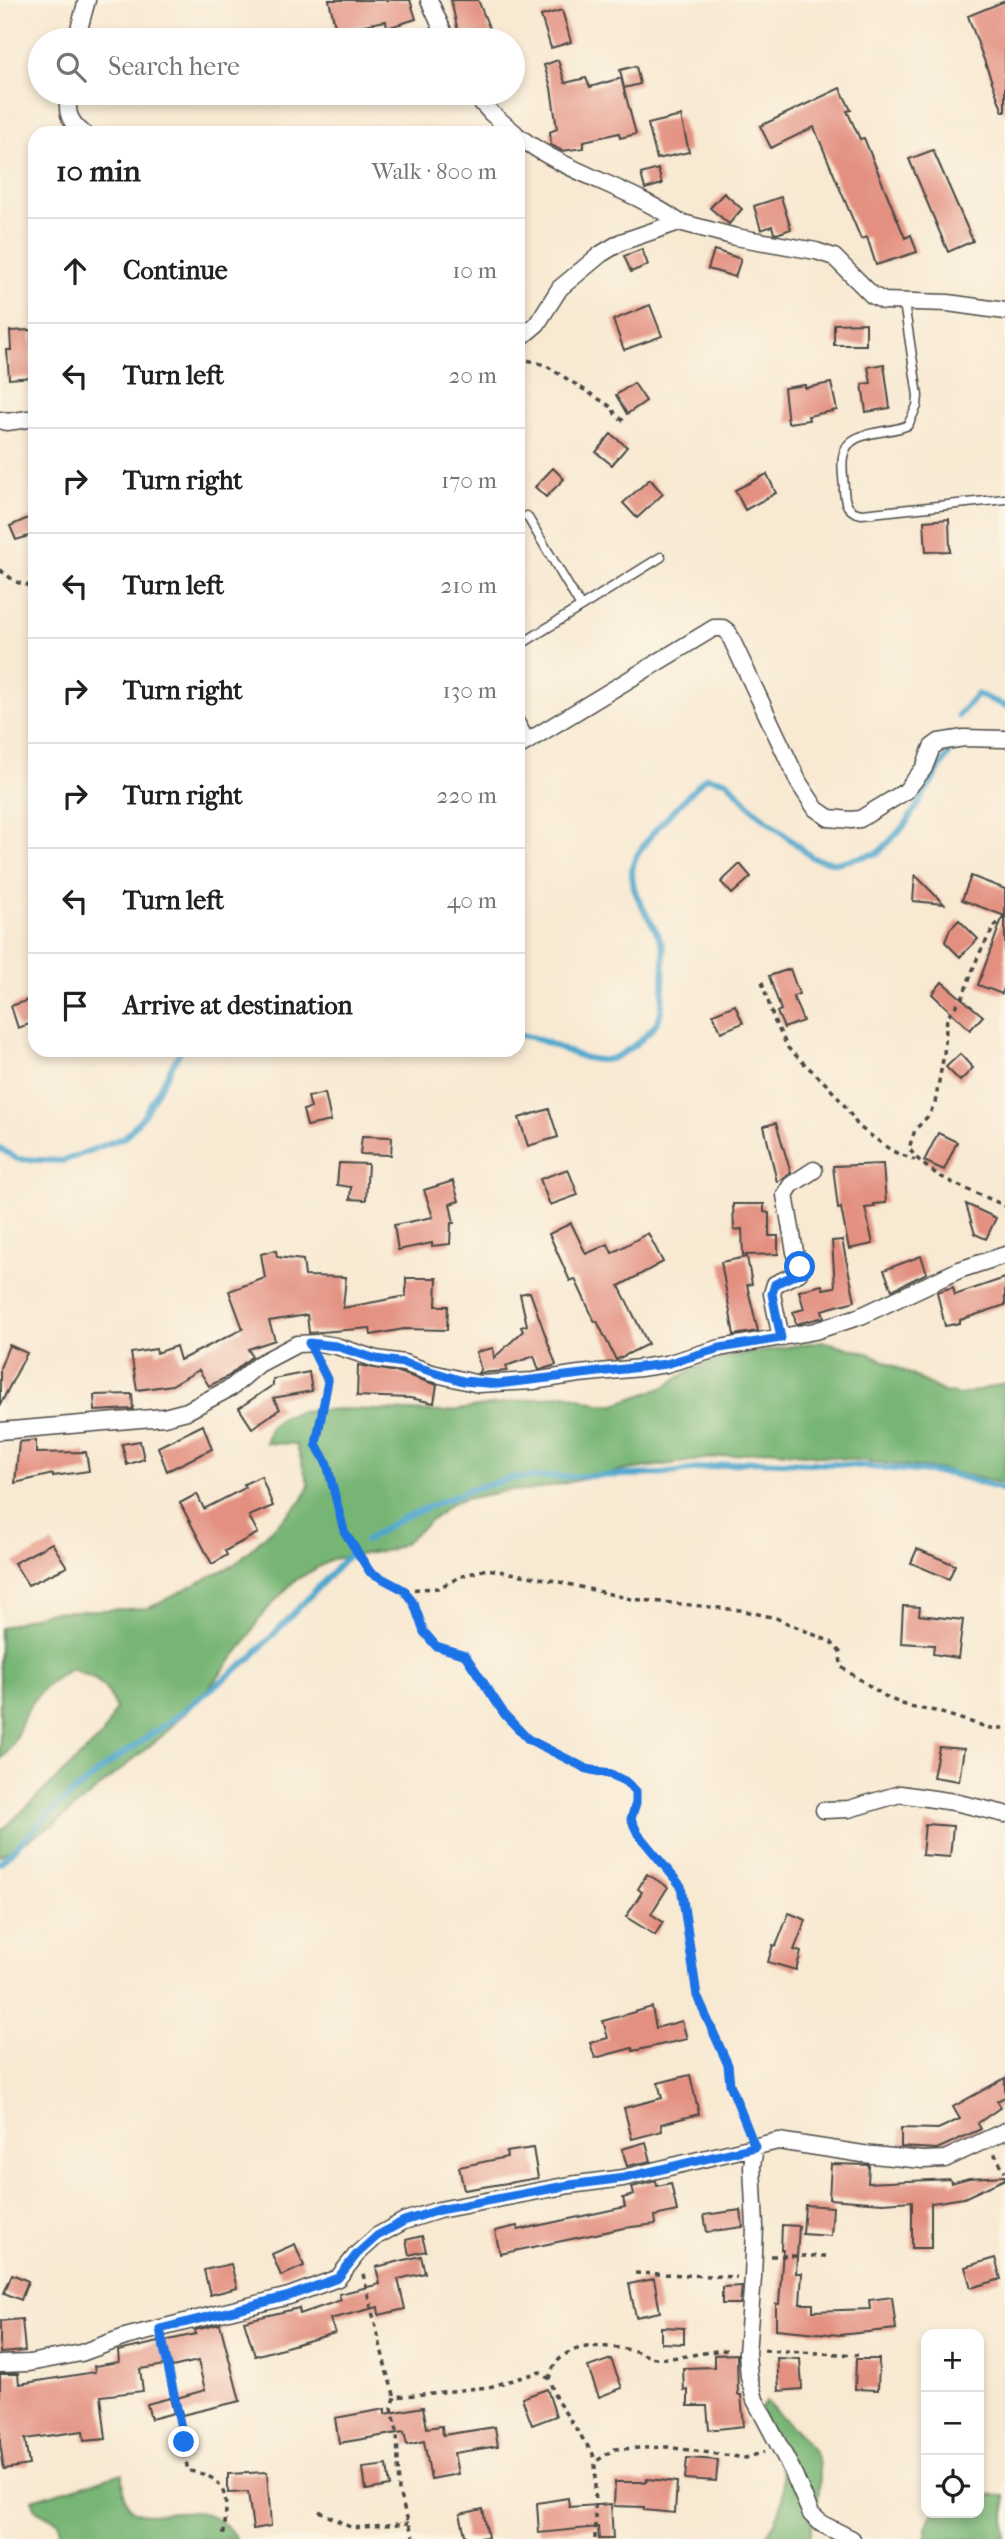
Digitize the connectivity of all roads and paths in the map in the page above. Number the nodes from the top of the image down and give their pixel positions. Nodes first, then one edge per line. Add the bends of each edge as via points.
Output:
1 (87, 0) edge
2 (429, 0) edge
3 (79, 28) edge
4 (442, 28) edge
5 (67, 105) edge
6 (484, 105) edge
7 (75, 126) edge
8 (506, 126) edge
9 (525, 140) edge
10 (679, 222) junction
11 (904, 303) junction
12 (1005, 312) edge
13 (525, 334) edge
14 (525, 359) edge
15 (28, 419) edge
16 (0, 420) edge
17 (625, 422) dead end
18 (1005, 499) edge
19 (527, 516) dead end
20 (660, 556) dead end
21 (0, 570) edge
22 (28, 585) edge
23 (580, 607) junction
24 (525, 642) edge
25 (1005, 739) edge
26 (525, 742) edge
27 (1005, 916) edge
28 (762, 982) dead end
29 (917, 1161) junction
30 (814, 1170) dead end
31 (1005, 1206) edge
32 (1005, 1255) edge
33 (781, 1338) junction
34 (309, 1343) junction
35 (0, 1432) edge
36 (404, 1590) junction
37 (1005, 1728) edge
38 (824, 1811) dead end
39 (1005, 1814) edge
40 (1005, 2131) edge
41 (755, 2147) junction
42 (357, 2254) junction
43 (754, 2256) junction
44 (828, 2256) dead end
45 (635, 2273) dead end
46 (753, 2277) junction
47 (160, 2329) junction
48 (748, 2349) junction
49 (858, 2355) dead end
50 (0, 2364) edge
51 (549, 2379) junction
52 (395, 2397) junction
53 (774, 2436) junction
54 (595, 2462) junction
55 (319, 2511) dead end
56 (409, 2523) junction
57 (223, 2539) edge
58 (414, 2539) edge
59 (595, 2539) edge
60 (852, 2539) edge

1 - 3 street
2 - 4 street
5 - 7 street
6 - 8 street
9 - 10 street
10 - 11 street via 834,257 872,295
10 - 13 street via 621,242 601,254 560,288
11 - 12 street via 948,303
11 - 18 lane via 917,407 908,425 857,437 846,449 848,508 862,514
14 - 17 path via 545,365 613,408
15 - 16 street
19 - 23 lane
20 - 23 lane
21 - 22 path
23 - 24 lane
25 - 26 street via 939,742 932,747 924,768 896,798 860,819 829,818 816,809 799,783 728,632 715,628
27 - 29 path via 994,927 962,998 947,1017 936,1103 915,1130 909,1148
28 - 29 path via 788,1048 837,1096 858,1126 892,1151
29 - 31 path
30 - 33 street via 785,1195 800,1267 799,1273 775,1284 772,1294
32 - 33 street via 959,1270 861,1315
33 - 34 street via 720,1348 666,1364 498,1384 463,1381 336,1346
34 - 35 street via 297,1344 259,1364 232,1387 187,1411
34 - 36 path via 328,1381 316,1444 327,1464 344,1531 370,1572
36 - 37 path via 438,1588 487,1569 631,1599 776,1618 831,1642 839,1652 841,1667 888,1698 990,1728
36 - 41 path via 424,1632 436,1646 465,1655 505,1715 528,1739 587,1769 625,1781 636,1791 631,1819 681,1886 697,1996 728,2065 730,2084
38 - 39 street via 849,1809 900,1794
40 - 41 street via 945,2159 863,2154 778,2141
41 - 42 street via 624,2178 439,2210 404,2221
41 - 43 street
42 - 47 street via 338,2278 289,2296
42 - 52 path
43 - 44 path
43 - 46 street
45 - 46 path
46 - 48 street
47 - 50 street via 81,2353
47 - 57 path via 188,2472 214,2478 222,2486 227,2506
48 - 49 path
48 - 51 path via 655,2358 632,2350 581,2347 564,2354 551,2368
48 - 53 street via 755,2400
51 - 52 path via 540,2372 489,2387
51 - 54 path via 556,2399
52 - 56 path via 399,2493
53 - 54 path via 766,2451 746,2458 667,2447 615,2449
53 - 60 street via 811,2514
54 - 59 path
55 - 56 path via 352,2528
56 - 58 path

